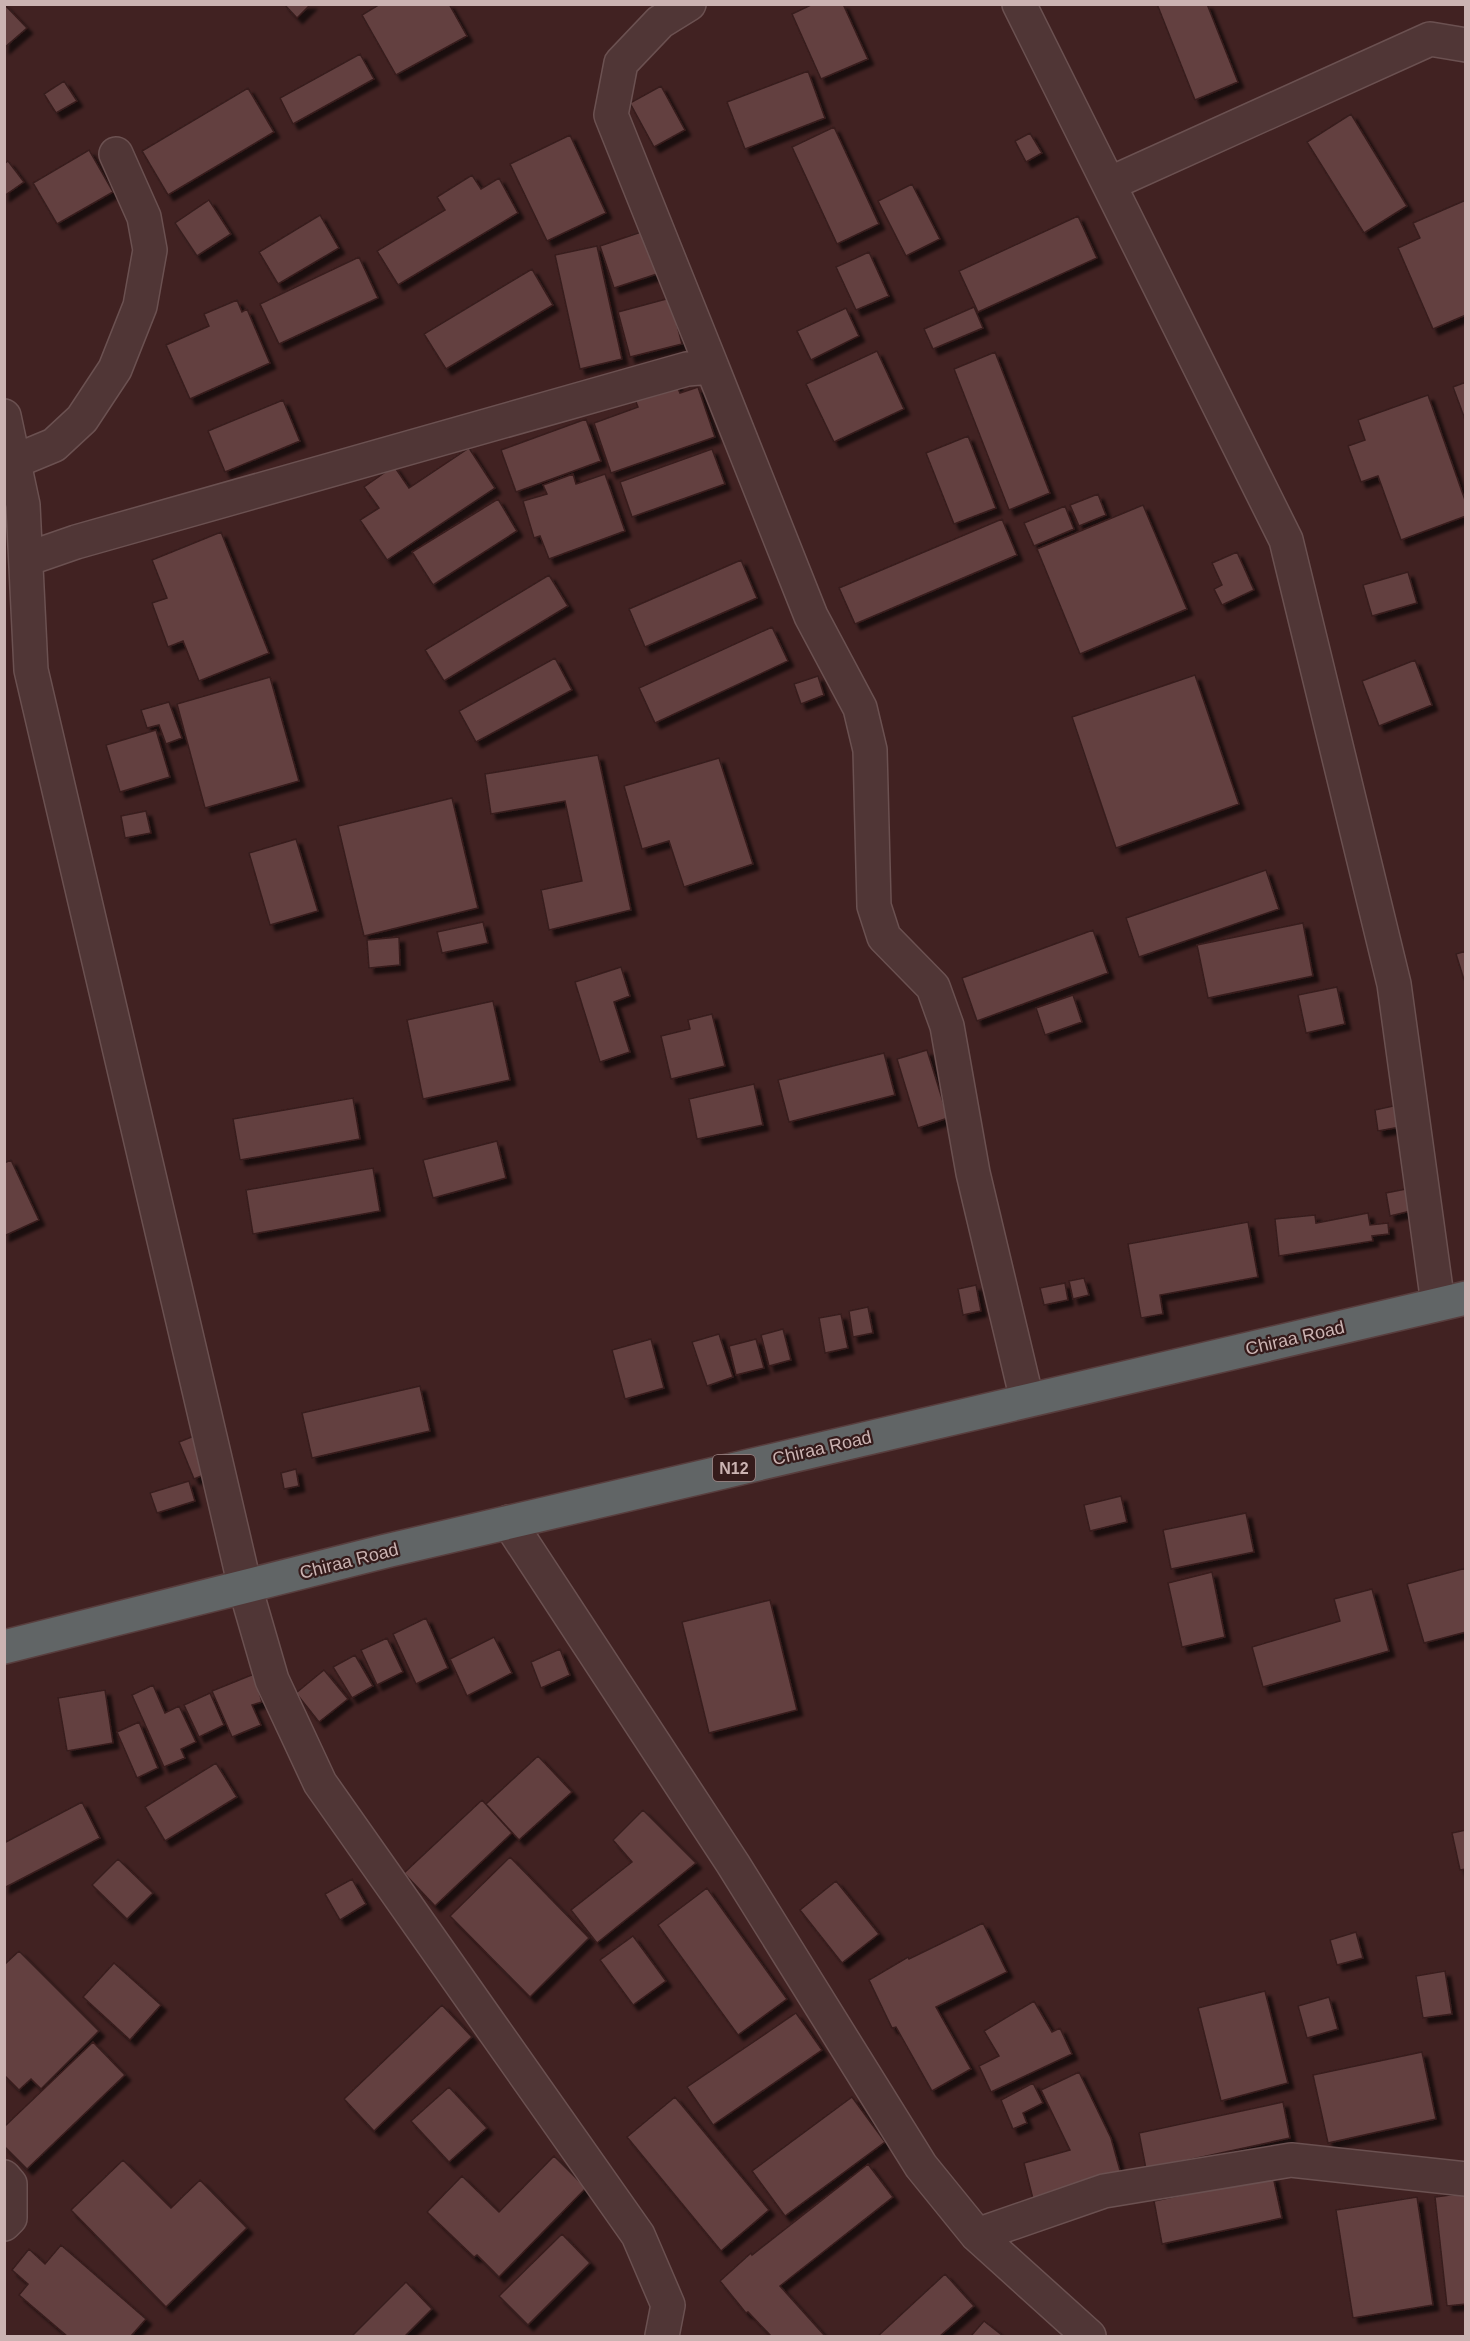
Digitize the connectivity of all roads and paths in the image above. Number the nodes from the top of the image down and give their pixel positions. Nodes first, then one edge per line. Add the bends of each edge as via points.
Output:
1 (689, 4) edge
2 (1018, 4) edge
3 (1466, 45) edge
4 (116, 154) dead end
5 (1109, 184) junction
6 (712, 367) junction
7 (4, 416) edge
8 (13, 462) junction
9 (27, 559) junction
10 (1452, 1301) edge
11 (1027, 1400) junction
12 (509, 1522) junction
13 (244, 1587) junction
14 (4, 1647) edge
15 (4, 2177) edge
16 (1466, 2179) edge
17 (4, 2224) edge
18 (977, 2235) junction
19 (662, 2337) edge
20 (1089, 2337) edge

1 - 6 street via 660,22 621,63 611,115
2 - 5 street
3 - 5 street via 1430,39
4 - 8 street via 144,217 150,250 140,306 116,369 81,419 54,445
5 - 10 street via 1286,540 1394,984
6 - 9 street via 687,369 523,413
6 - 11 street via 811,615 860,708 870,750 874,906 884,937 933,987 946,1026 973,1173
7 - 8 street
8 - 9 street via 24,505
9 - 13 street via 31,670
10 - 11 highway, Chiraa Road / N12
11 - 12 highway, Chiraa Road / N12
12 - 13 highway, Chiraa Road / N12
12 - 18 street via 733,1864 921,2166
13 - 14 highway, Chiraa Road / N12
13 - 19 street via 272,1680 320,1783 638,2235 668,2305
15 - 17 street via 10,2184 10,2218
16 - 18 street via 1291,2160 1104,2191
18 - 20 street

